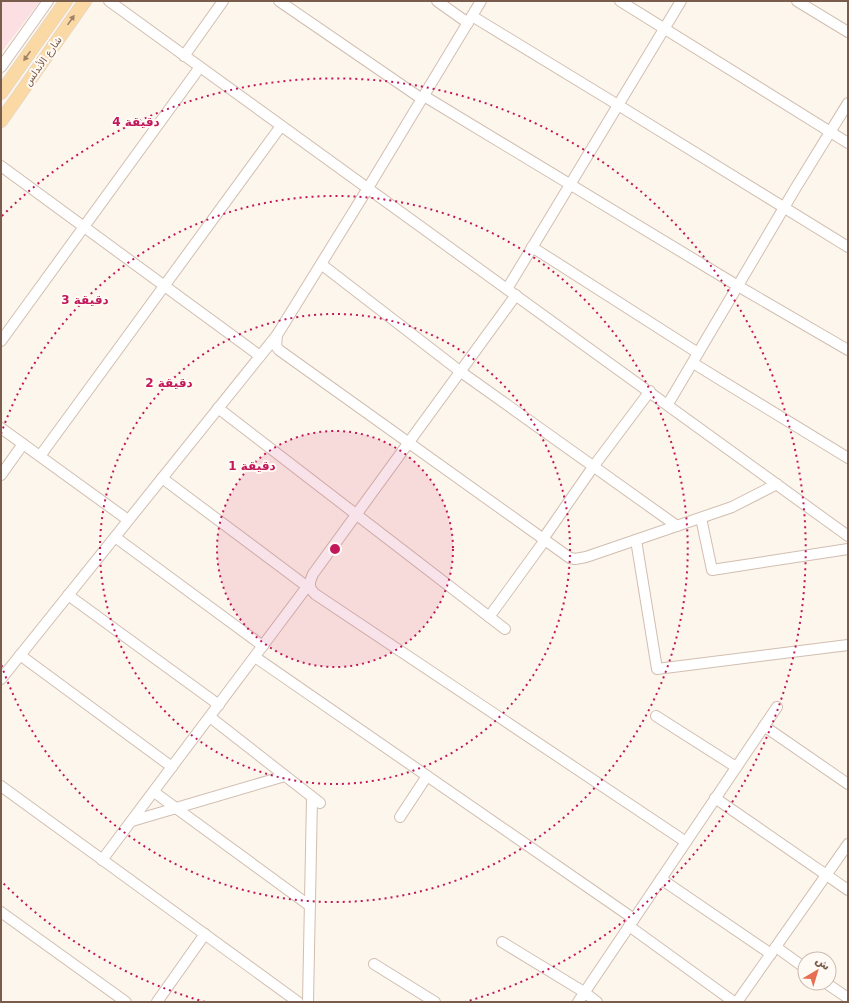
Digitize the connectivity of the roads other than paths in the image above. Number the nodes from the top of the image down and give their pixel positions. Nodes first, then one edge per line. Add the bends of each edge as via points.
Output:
1 (85, 1) edge
2 (109, 1) edge
3 (223, 1) edge
4 (279, 1) edge
5 (437, 1) edge
6 (481, 1) edge
7 (620, 1) edge
8 (681, 1) edge
9 (797, 1) edge
10 (57, 3) edge
11 (470, 20) junction
12 (664, 29) junction
13 (848, 32) edge
14 (184, 56) junction
15 (1, 67) edge
16 (200, 67) junction
17 (1, 92) edge
18 (423, 98) junction
19 (848, 103) edge
20 (618, 104) junction
21 (1, 121) edge
22 (281, 126) junction
23 (830, 132) junction
24 (848, 143) edge
25 (1, 166) edge
26 (570, 184) junction
27 (368, 188) junction
28 (784, 208) junction
29 (84, 227) junction
30 (532, 247) junction
31 (848, 247) edge
32 (320, 264) junction
33 (164, 285) junction
34 (738, 286) junction
35 (507, 289) junction
36 (516, 295) junction
37 (277, 335) junction
38 (1, 341) edge
39 (848, 350) edge
40 (698, 353) junction
41 (260, 356) junction
42 (693, 362) junction
43 (461, 372) junction
44 (650, 391) junction
45 (668, 404) junction
46 (218, 408) junction
47 (1, 428) edge
48 (410, 443) junction
49 (23, 444) junction
50 (40, 456) junction
51 (848, 458) edge
52 (593, 467) junction
53 (1, 475) edge
54 (162, 478) junction
55 (777, 484) junction
56 (357, 515) junction
57 (701, 518) junction
58 (128, 520) junction
59 (677, 526) junction
60 (848, 536) edge
61 (115, 537) junction
62 (544, 539) junction
63 (636, 540) junction
64 (848, 549) edge
65 (309, 586) junction
66 (68, 595) junction
67 (489, 617) junction
68 (505, 629) dead end
69 (848, 645) edge
70 (263, 646) junction
71 (20, 655) junction
72 (255, 657) junction
73 (3, 673) edge
74 (219, 705) junction
75 (777, 707) dead end
76 (656, 716) dead end
77 (210, 717) junction
78 (764, 726) junction
79 (172, 767) junction
80 (736, 767) junction
81 (285, 776) junction
82 (427, 776) junction
83 (848, 784) edge
84 (1, 786) edge
85 (154, 792) junction
86 (715, 798) junction
87 (175, 808) junction
88 (400, 817) dead end
89 (132, 821) junction
90 (686, 842) junction
91 (848, 844) edge
92 (102, 860) junction
93 (826, 875) junction
94 (661, 879) junction
95 (848, 890) edge
96 (310, 906) junction
97 (1, 912) edge
98 (631, 923) junction
99 (205, 934) junction
100 (502, 942) dead end
101 (773, 950) junction
102 (374, 964) dead end
103 (797, 964) edge
104 (837, 990) edge
105 (584, 992) junction
106 (848, 998) edge
107 (126, 1002) edge
108 (157, 1002) edge
109 (298, 1002) edge
110 (308, 1002) edge
111 (435, 1002) edge
112 (578, 1002) edge
113 (597, 1002) edge
114 (734, 1002) edge
115 (737, 1002) edge

21 -> 1 main road, شارع الأندلس
2 - 14 street
3 - 14 street
4 - 18 street
5 - 11 street
6 - 11 street
7 - 12 street
8 - 12 street
9 - 13 street
10 - 15 street
10 -> 17 main road, شارع الأندلس
11 - 18 street
11 - 20 street
12 - 20 street
12 - 23 street
14 - 16 street
16 - 22 street
16 - 29 street
18 - 26 street
18 - 27 street
19 - 23 street
20 - 26 street
20 - 28 street
22 - 27 street
22 - 33 street
23 - 24 street
23 - 28 street
25 - 29 street
26 - 30 street
26 - 34 street
27 - 32 street
27 - 35 street
28 - 31 street
28 - 34 street
29 - 33 street
29 - 38 street
30 - 35 street
30 - 40 street
32 - 37 street
32 - 43 street
33 - 41 street
33 - 50 street
34 - 39 street
34 - 40 street
35 - 36 street
36 - 43 street
36 - 44 street
37 - 41 street
37 - 48 street via 276,346 279,350
40 - 42 street
41 - 46 street
42 - 45 street
42 - 51 street
43 - 48 street
43 - 52 street
44 - 45 street
44 - 52 street
45 - 55 street
46 - 54 street
46 - 56 street
47 - 49 street
48 - 56 street
48 - 62 street
49 - 50 street
49 - 53 street
50 - 58 street
52 - 59 street
52 - 62 street
54 - 58 street
54 - 65 street
55 - 57 street via 732,507
55 - 60 street
56 - 65 street via 313,574
56 - 67 street
57 - 59 street
57 - 64 street via 712,570
58 - 61 street
59 - 63 street
61 - 66 street
61 - 70 street
62 - 63 street via 575,559
62 - 67 street
63 - 69 street via 657,669
65 - 70 street
65 - 90 street via 321,599
66 - 71 street
66 - 74 street
67 - 68 street
70 - 72 street
71 - 73 street
71 - 79 street
72 - 74 street
72 - 82 street
74 - 77 street
75 - 78 street
76 - 80 street
77 - 79 street
77 - 81 street
78 - 80 street
78 - 83 street
79 - 85 street
80 - 86 street
81 - 87 street
81 - 96 street via 316,800
82 - 88 street
82 - 98 street
84 - 92 street
85 - 87 street
85 - 89 street
86 - 90 street
86 - 93 street
87 - 89 street
87 - 96 street
89 - 92 street
90 - 94 street
91 - 93 street
92 - 99 street
93 - 95 street
93 - 101 street
94 - 98 street
94 - 101 street
96 - 110 street
97 - 107 street
98 - 105 street
98 - 114 street
99 - 108 street
99 - 109 street
100 - 105 street
101 - 103 street
101 - 115 street
102 - 111 street
104 - 106 street
105 - 112 street
105 - 113 street

